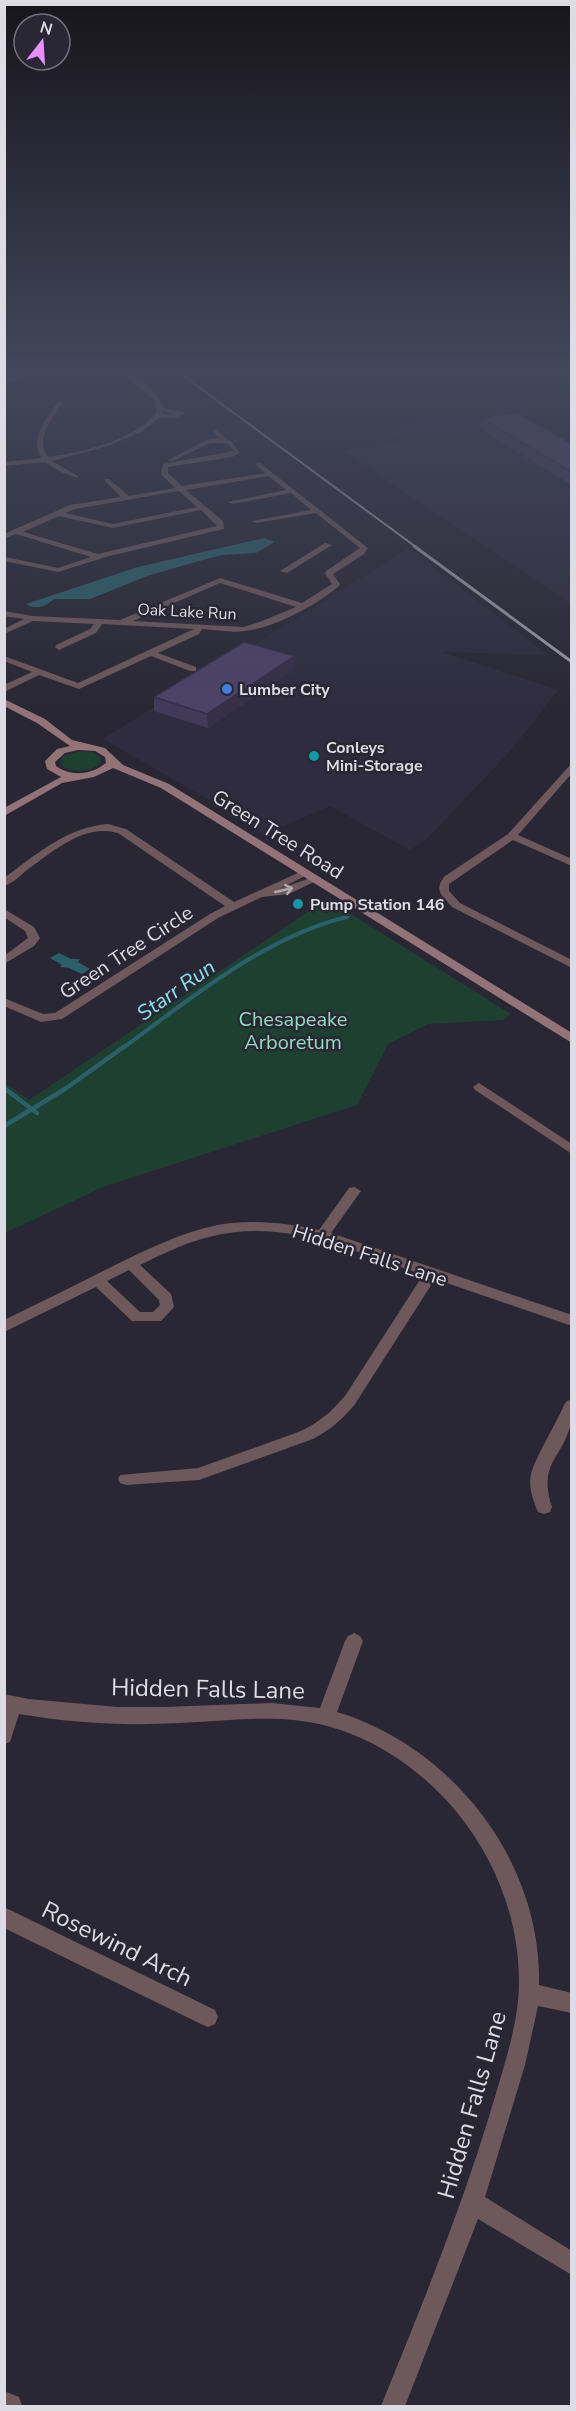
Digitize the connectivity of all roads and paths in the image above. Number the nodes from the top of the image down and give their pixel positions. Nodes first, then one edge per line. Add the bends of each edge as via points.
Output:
1 (111, 484) edge
2 (175, 484) edge
3 (209, 484) edge
4 (282, 484) edge
5 (180, 488) junction
6 (292, 491) junction
7 (126, 498) junction
8 (232, 502) dead end
9 (202, 508) junction
10 (316, 511) junction
11 (56, 513) junction
12 (256, 521) dead end
13 (16, 532) junction
14 (4, 537) edge
15 (328, 545) dead end
16 (99, 557) junction
17 (308, 557) junction
18 (5, 559) edge
19 (319, 559) dead end
20 (330, 562) dead end
21 (340, 564) junction
22 (284, 571) dead end
23 (302, 606) junction
24 (7, 615) edge
25 (32, 618) junction
26 (99, 622) junction
27 (121, 623) junction
28 (200, 627) junction
29 (4, 632) edge
30 (59, 647) dead end
31 (150, 653) junction
32 (4, 658) edge
33 (194, 669) dead end
34 (39, 672) junction
35 (4, 689) edge
36 (4, 702) edge
37 (4, 709) edge
38 (84, 747) junction
39 (55, 754) junction
40 (112, 761) junction
41 (572, 766) edge
42 (53, 769) junction
43 (95, 774) junction
44 (75, 776) junction
45 (178, 795) junction
46 (19, 803) junction
47 (4, 813) edge
48 (512, 836) junction
49 (572, 863) edge
50 (309, 877) junction
51 (4, 883) edge
52 (232, 906) junction
53 (4, 912) edge
54 (4, 961) edge
55 (572, 965) edge
56 (4, 1001) edge
57 (572, 1039) edge
58 (479, 1087) dead end
59 (572, 1150) edge
60 (354, 1191) dead end
61 (322, 1235) junction
62 (131, 1264) junction
63 (431, 1274) junction
64 (96, 1279) junction
65 (572, 1321) edge
66 (4, 1327) edge
67 (572, 1405) edge
68 (126, 1479) dead end
69 (544, 1507) dead end
70 (354, 1641) dead end
71 (8, 1703) edge
72 (326, 1717) junction
73 (4, 1736) edge
74 (4, 1917) edge
75 (528, 1993) junction
76 (572, 2003) edge
77 (208, 2017) dead end
78 (472, 2202) junction
79 (572, 2264) edge
80 (4, 2403) edge
81 (10, 2406) edge
82 (393, 2406) edge

1 - 7 street
2 - 5 street
3 - 5 street
4 - 6 street
5 - 7 street
5 - 9 street
6 - 8 street
6 - 10 street
7 - 11 street
9 - 11 street via 113,526
9 - 16 street via 221,527
10 - 12 street
10 - 21 street via 364,548
11 - 13 street
13 - 14 street
13 - 16 street
15 - 17 street
16 - 18 street via 36,573
17 - 19 street
17 - 22 street
20 - 21 street
21 - 23 street, Oak Lake Run via 329,573 336,580 333,587
23 - 27 street via 220,580
23 - 28 street, Oak Lake Run via 255,628
24 - 25 street, Oak Lake Run
25 - 26 street, Oak Lake Run
25 - 29 street
26 - 27 street, Oak Lake Run
26 - 30 street via 93,631
27 - 28 street, Oak Lake Run
28 - 31 street
31 - 33 street
31 - 34 street via 79,686
32 - 34 street
34 - 35 street
36 - 38 street, Green Tree Road via 41,721 68,742
37 - 39 street via 49,736
38 - 39 street
38 - 40 street, Green Tree Road via 106,752
39 - 42 street via 50,760
40 - 43 street
40 - 45 street, Green Tree Road
41 - 48 street
42 - 44 street
42 - 46 street
43 - 44 street, Green Tree Road
43 - 45 street, Green Tree Road via 121,775
44 - 46 street
45 - 50 street, Green Tree Road
46 - 47 street
48 - 49 street
48 - 55 street via 449,878 444,891 456,905
50 - 52 street, Green Tree Circle
50 - 57 street, Green Tree Road
51 - 52 street, Green Tree Circle via 75,833 91,826 110,826
52 - 56 street, Green Tree Circle via 58,1016 32,1016
53 - 54 street via 30,929 34,938
58 - 59 street
60 - 61 street
61 - 62 street, Hidden Falls Lane via 292,1228 229,1228 199,1235
61 - 63 street, Hidden Falls Lane
62 - 64 street, Hidden Falls Lane
62 - 64 street via 166,1298 167,1307 156,1317 137,1317
63 - 65 street, Hidden Falls Lane
63 - 68 street via 335,1419 307,1435 199,1474
64 - 66 street, Hidden Falls Lane
67 - 69 street via 539,1475 538,1491
70 - 72 street
71 - 72 street, Hidden Falls Lane via 112,1715 259,1712
71 - 73 street
72 - 75 street, Hidden Falls Lane via 406,1753 438,1778 483,1830 504,1867 519,1908
74 - 77 street, Rosewind Arch
75 - 76 street
75 - 78 street, Hidden Falls Lane via 527,2022
78 - 79 street
78 - 82 street, Hidden Falls Lane
80 - 81 street

